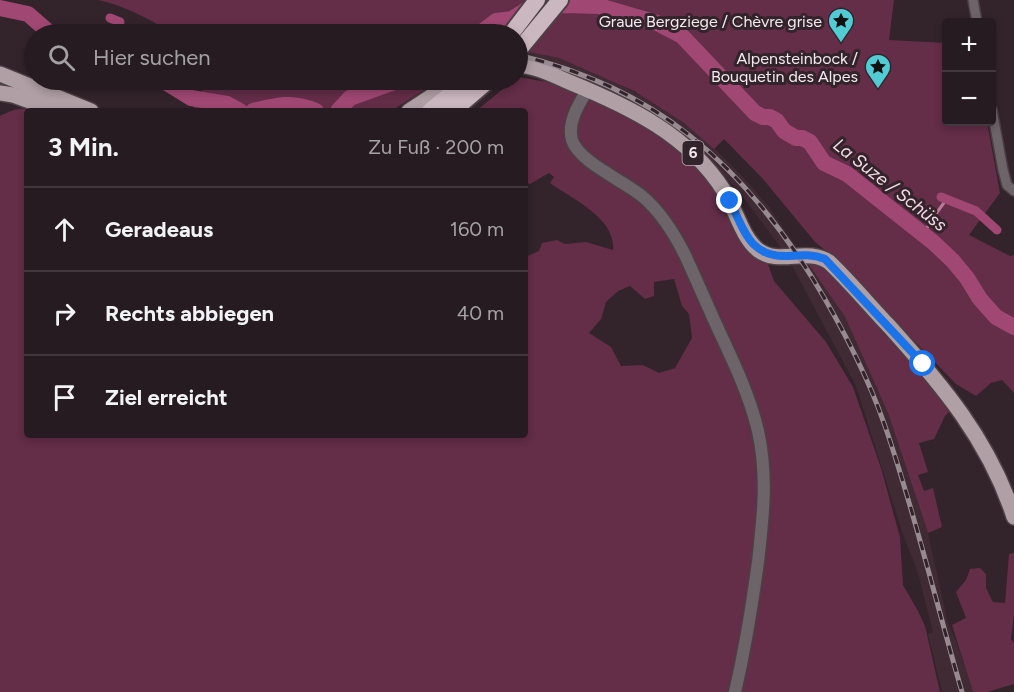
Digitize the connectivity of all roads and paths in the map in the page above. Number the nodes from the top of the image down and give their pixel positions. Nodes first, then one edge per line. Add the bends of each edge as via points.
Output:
1 (537, 0) edge
2 (560, 0) edge
3 (974, 0) edge
4 (976, 18) edge
5 (519, 24) edge
6 (528, 48) edge
7 (528, 67) edge
8 (0, 74) edge
9 (24, 85) edge
10 (588, 89) junction
11 (36, 90) edge
12 (441, 90) edge
13 (467, 90) edge
14 (469, 90) edge
15 (0, 93) edge
16 (49, 108) edge
17 (83, 108) edge
18 (414, 108) edge
19 (435, 108) edge
20 (455, 108) edge
21 (995, 126) edge
22 (1014, 190) edge
23 (1014, 517) edge
24 (735, 692) edge

1 - 5 highway
2 - 6 highway
3 - 4 street
7 - 10 main road, 6
8 - 9 main road
10 - 23 main road, 6 via 660,127 697,157 724,191 759,250 777,256 817,256 834,267 967,419 999,478
10 - 24 street via 572,121 574,145 641,195 667,224 748,396 759,433 764,507 754,593
11 - 17 main road
12 - 18 main road
13 - 19 highway
14 - 20 highway
15 - 16 main road
21 - 22 street via 1007,185

